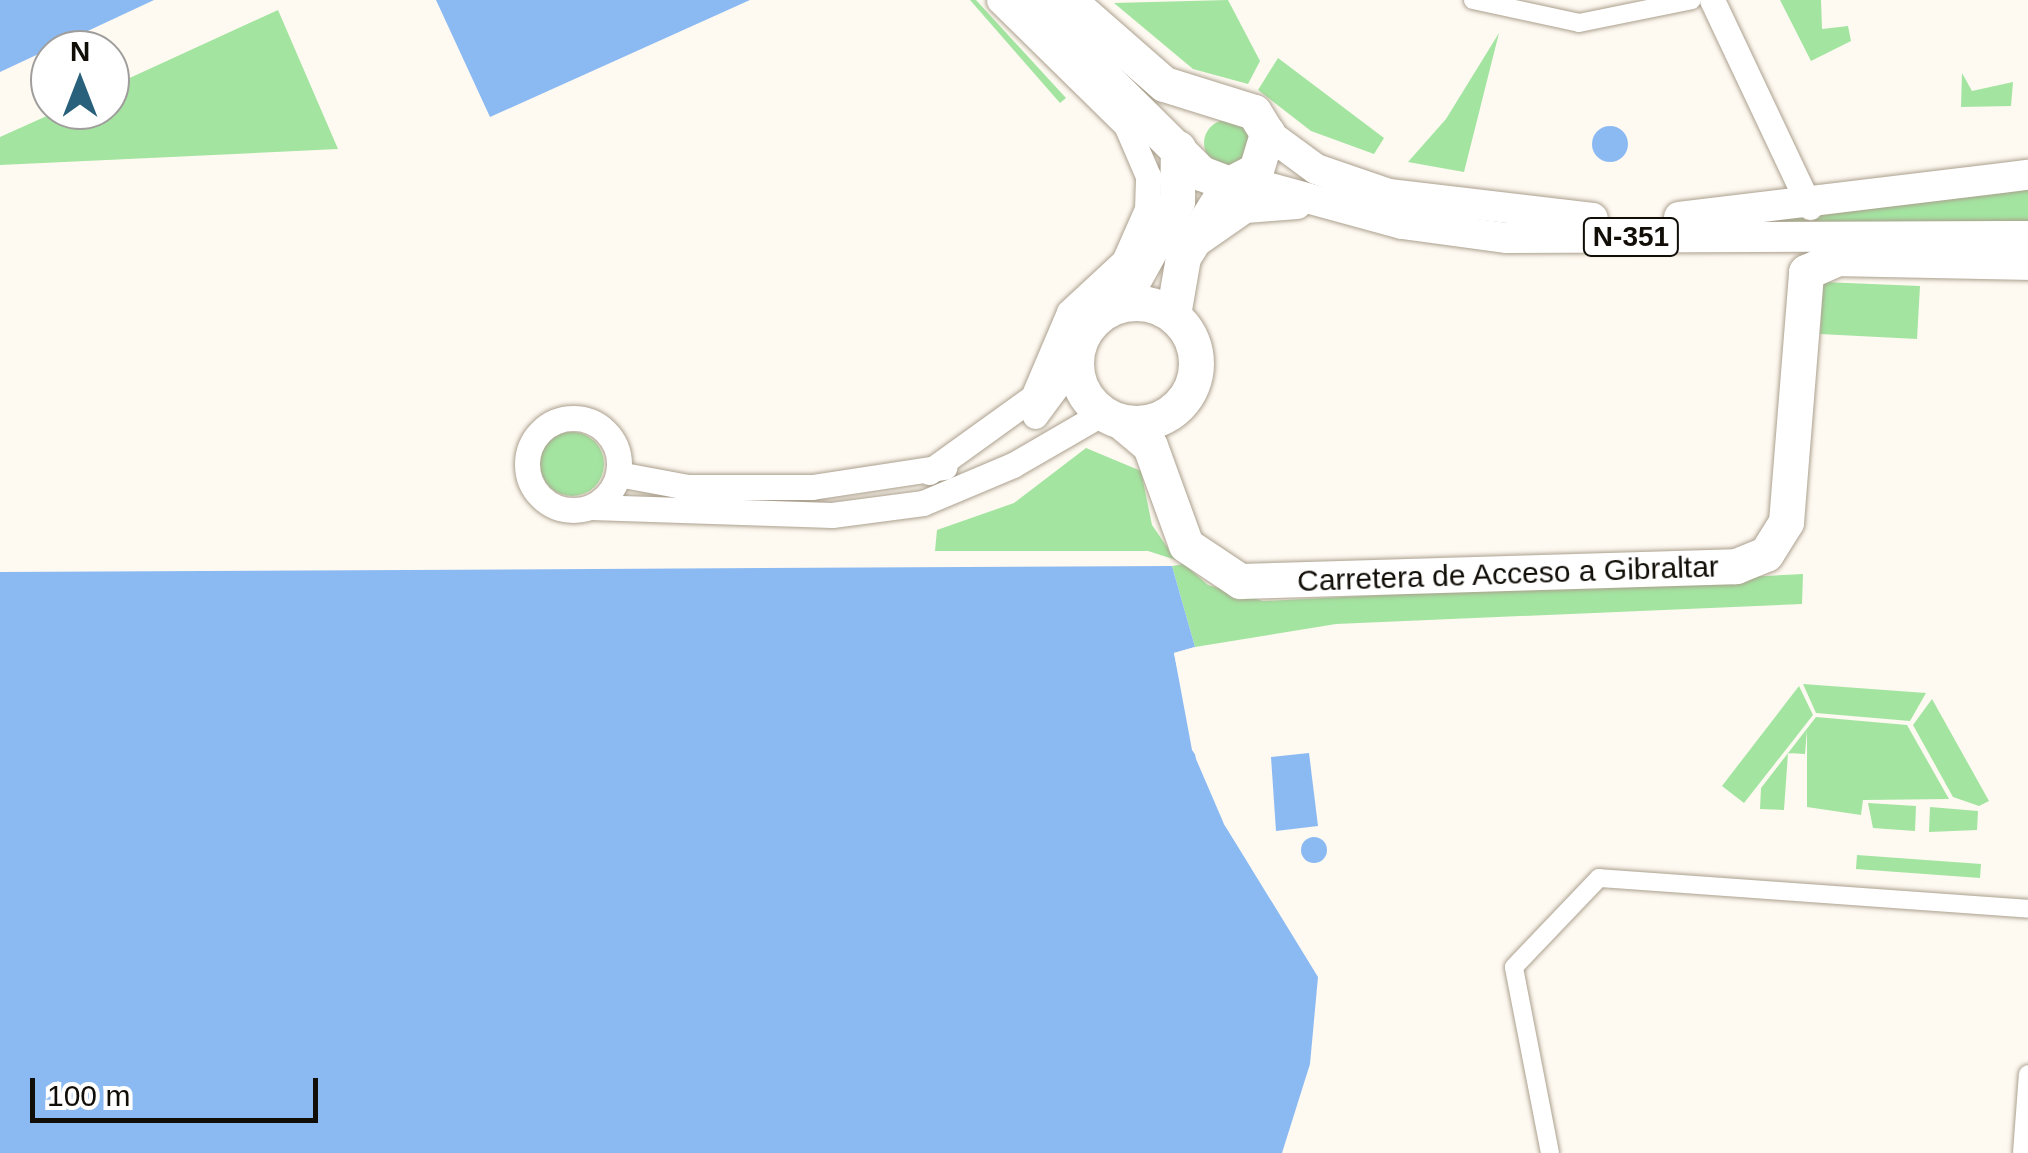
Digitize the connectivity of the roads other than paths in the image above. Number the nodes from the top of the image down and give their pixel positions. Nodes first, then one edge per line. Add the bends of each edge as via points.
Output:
1 (999, 0) edge
2 (1026, 0) edge
3 (1473, 0) edge
4 (1692, 0) edge
5 (1712, 0) edge
6 (1077, 3) edge
7 (1266, 133) junction
8 (1178, 148) junction
9 (2028, 175) edge
10 (1235, 182) junction
11 (1810, 206) junction
12 (1340, 207) junction
13 (2028, 236) edge
14 (1182, 256) junction
15 (2028, 262) edge
16 (1120, 304) junction
17 (1173, 315) junction
18 (1075, 362) junction
19 (1112, 418) junction
20 (929, 472) junction
21 (618, 474) junction
22 (591, 507) junction
23 (2028, 910) edge
24 (2028, 1074) edge
25 (1550, 1153) edge
26 (2022, 1153) edge

1 - 20 street via 1126,125 1148,176 1147,210 1124,261 1070,312 1032,396
2 - 8 highway, N-351
3 - 4 street via 1579,23
5 - 11 street
6 - 7 highway, N-351 via 1164,84 1239,104
7 - 10 highway via 1262,161
7 - 11 main road, N-351 via 1353,184 1472,210 1624,218
8 - 10 highway, N-351
8 - 16 highway via 1177,201
9 - 11 main road, N-351
10 - 12 main road, N-351
10 - 14 highway
12 - 13 main road, N-351 via 1506,238
12 - 14 main road via 1245,208
14 - 17 highway
15 - 19 highway, Carretera de Acceso a Gibraltar via 1837,258 1806,272 1786,522 1766,554 1736,566 1240,581 1186,545 1160,495 1154,455
16 - 17 highway
16 - 18 highway via 1083,332
17 - 19 highway via 1196,354 1190,390 1168,415
18 - 19 highway via 1082,392
18 - 20 street via 1002,444
19 - 22 street via 923,503 832,515
20 - 21 street via 812,487 688,487
21 - 22 street
21 - 22 street via 609,434 585,419 562,419 535,437 526,462 532,488 552,506
23 - 25 street via 1600,878 1514,967
24 - 26 street

